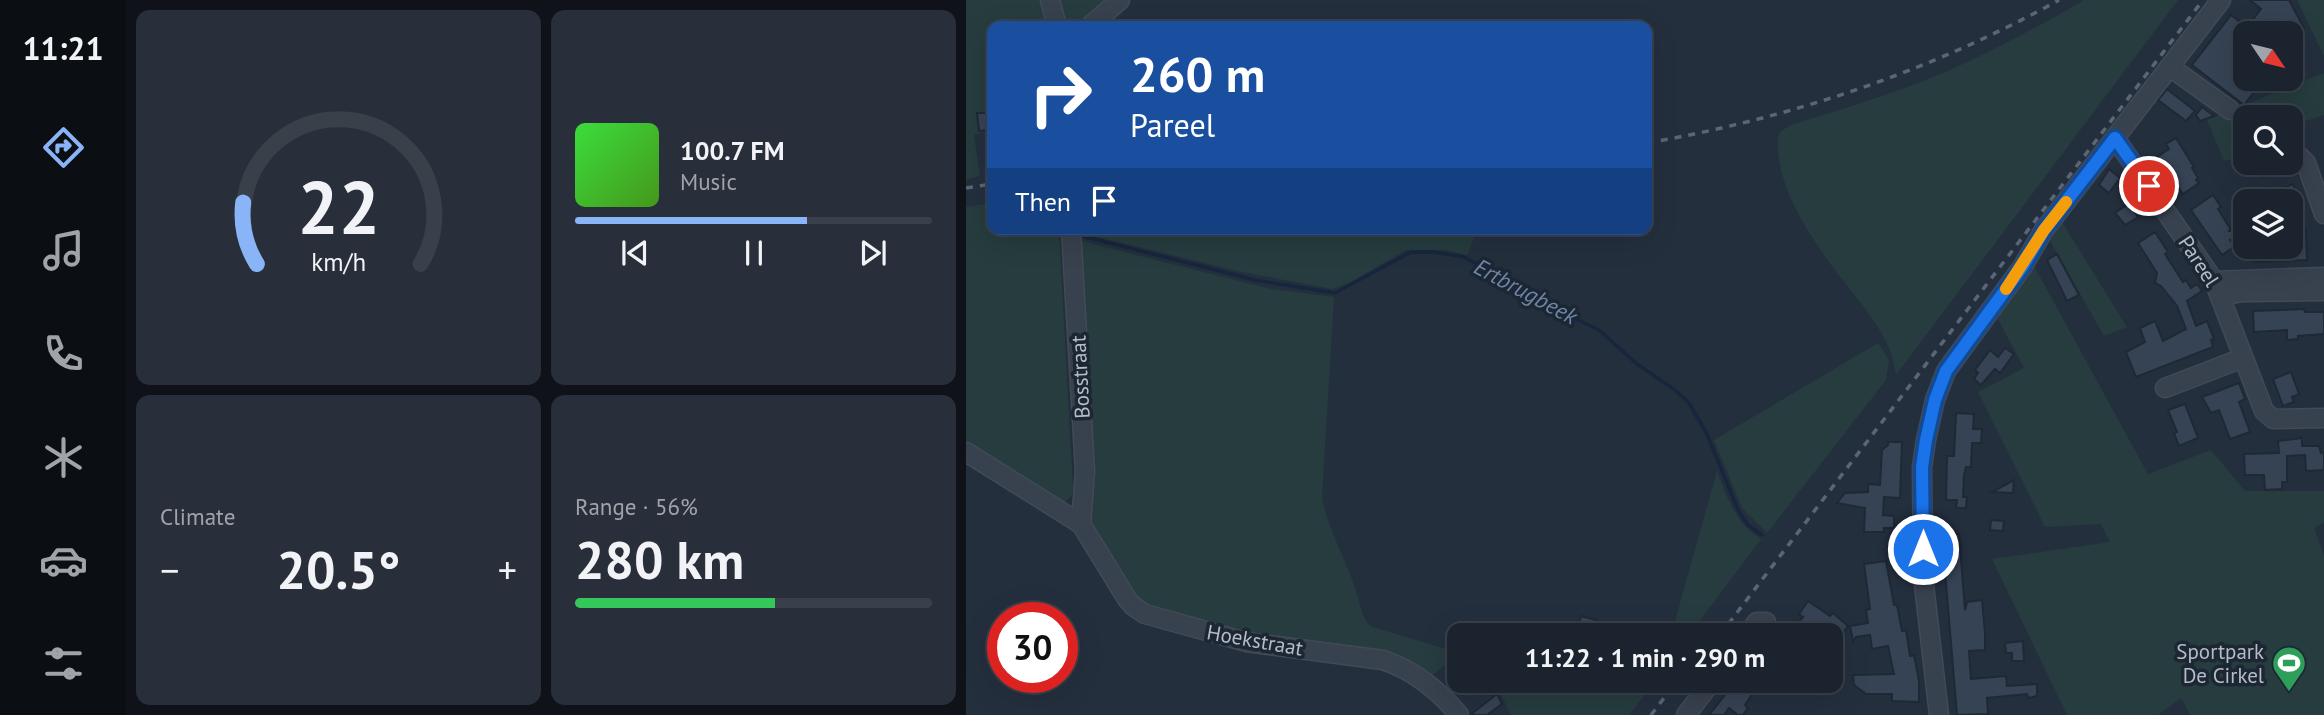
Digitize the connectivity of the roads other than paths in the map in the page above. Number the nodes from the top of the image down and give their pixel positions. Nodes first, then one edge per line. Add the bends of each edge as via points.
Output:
1 (1050, 0) edge
2 (1120, 0) edge
3 (2221, 0) edge
4 (1056, 21) edge
5 (1096, 21) edge
6 (2170, 66) junction
7 (2230, 110) dead end
8 (2115, 138) junction
9 (2303, 160) edge
10 (2324, 214) edge
11 (1071, 235) edge
12 (2324, 277) edge
13 (2218, 289) junction
14 (2324, 291) edge
15 (2243, 358) junction
16 (2165, 388) dead end
17 (2324, 418) edge
18 (966, 452) edge
19 (1081, 524) junction
20 (1766, 622) dead end
21 (1756, 623) edge
22 (1703, 693) edge
23 (1459, 715) edge
24 (1686, 715) edge
25 (1939, 715) edge

1 - 4 street
2 - 5 street
3 - 6 street
6 - 7 street
6 - 8 street
8 - 13 street, Pareel
8 - 25 street via 1946,371 1935,400 1922,467 1923,576
9 - 10 street
11 - 19 street, Bosstraat via 1085,472
12 - 13 street
13 - 14 street
13 - 15 street, Pareel
15 - 16 street
15 - 17 street, Pareel via 2264,411 2273,419
18 - 19 street
19 - 23 street, Hoekstraat via 1127,599 1145,614 1246,642 1405,667
20 - 21 street
22 - 24 street

